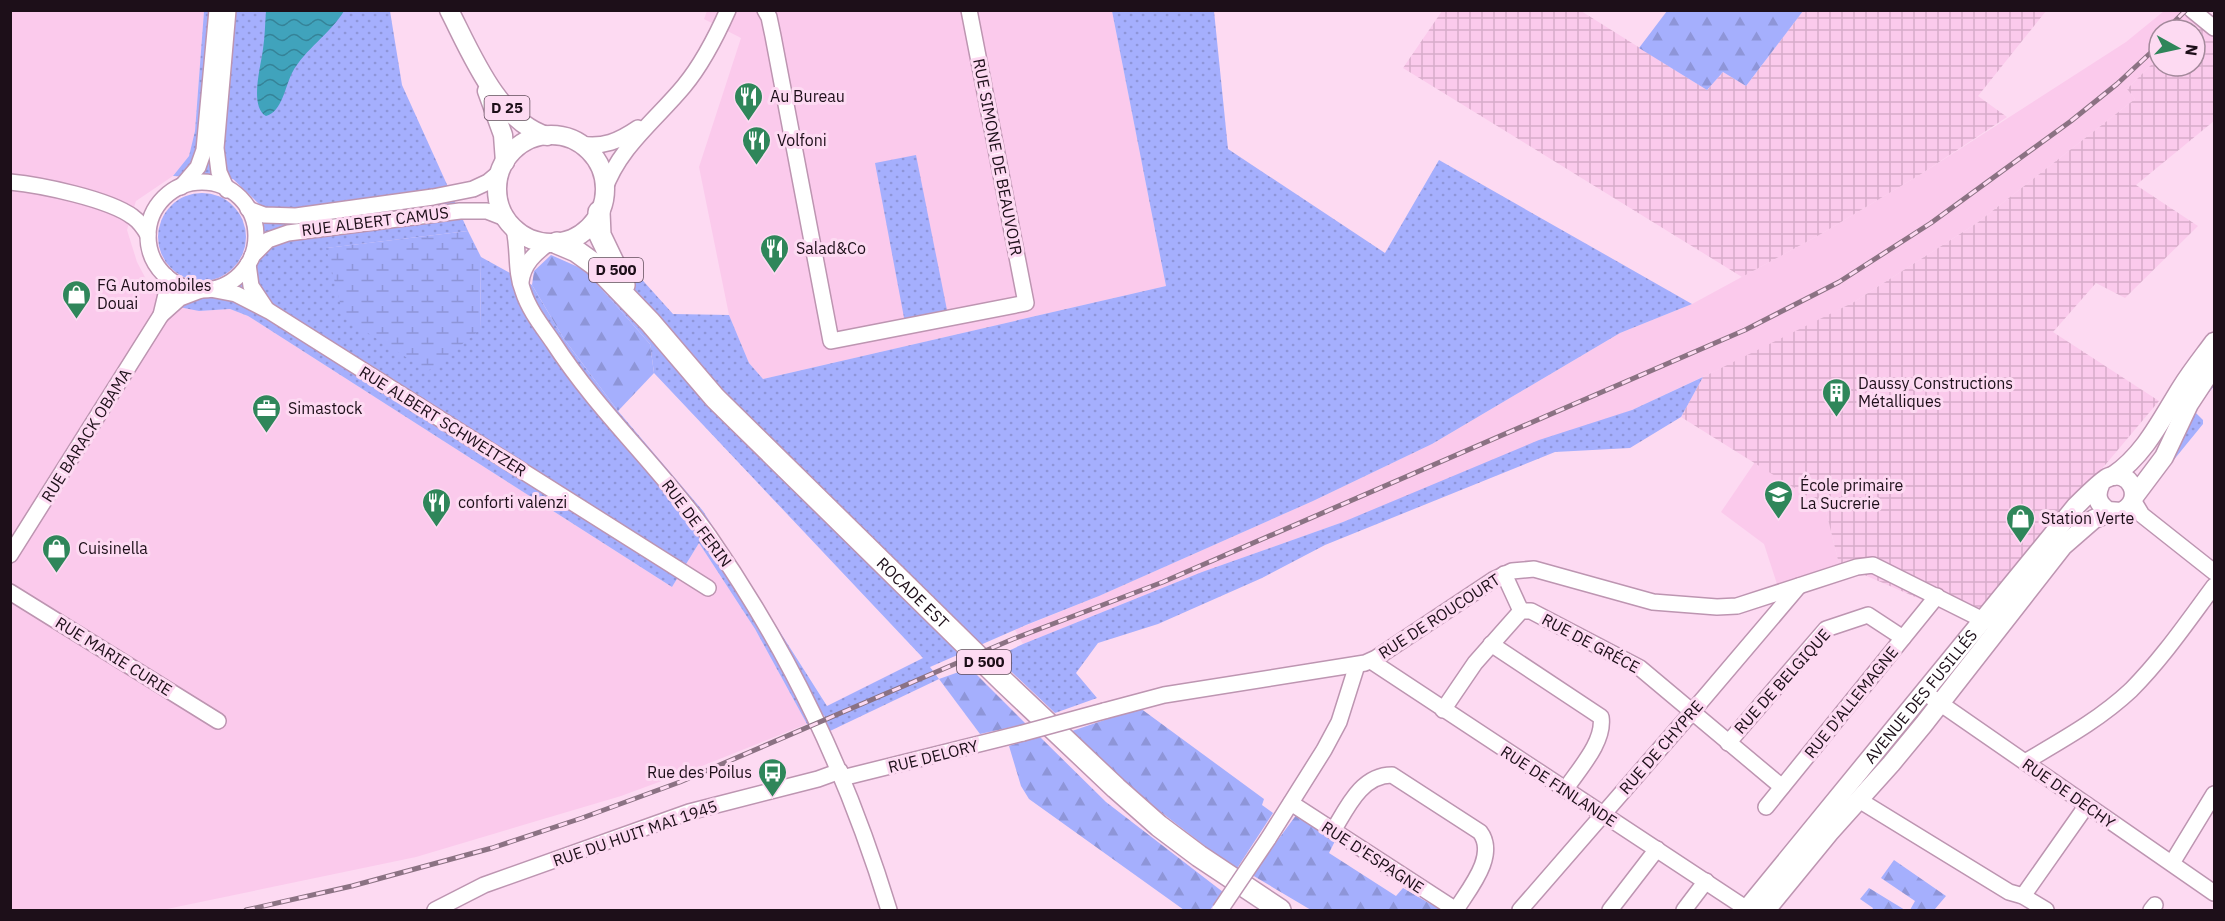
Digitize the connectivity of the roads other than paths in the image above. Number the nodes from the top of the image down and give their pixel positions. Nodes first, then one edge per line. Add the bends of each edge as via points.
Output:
1 (217, 10) edge
2 (228, 10) edge
3 (449, 10) edge
4 (728, 10) edge
5 (765, 10) edge
6 (969, 10) edge
7 (2192, 10) edge
8 (2214, 28) edge
9 (478, 67) junction
10 (657, 114) junction
11 (547, 136) junction
12 (580, 144) junction
13 (502, 167) junction
14 (10, 182) edge
15 (181, 187) junction
16 (228, 190) junction
17 (604, 191) junction
18 (156, 208) junction
19 (248, 209) junction
20 (122, 210) junction
21 (599, 212) junction
22 (510, 224) junction
23 (148, 235) junction
24 (553, 243) junction
25 (250, 260) junction
26 (166, 276) junction
27 (521, 288) junction
28 (206, 290) junction
29 (269, 311) junction
30 (161, 315) junction
31 (650, 322) junction
32 (2214, 342) edge
33 (2214, 366) edge
34 (2106, 480) junction
35 (2129, 507) junction
36 (10, 555) edge
37 (2214, 572) edge
38 (1504, 574) junction
39 (1799, 586) junction
40 (2214, 586) edge
41 (708, 588) dead end
42 (10, 592) edge
43 (1937, 596) junction
44 (1521, 611) junction
45 (2006, 618) junction
46 (1983, 620) junction
47 (1903, 638) junction
48 (1491, 644) junction
49 (1364, 663) junction
50 (1924, 692) junction
51 (1940, 704) junction
52 (1443, 710) junction
53 (1692, 712) junction
54 (218, 721) dead end
55 (1023, 733) joint
56 (1728, 743) junction
57 (2025, 762) junction
58 (841, 774) junction
59 (1782, 788) junction
60 (1565, 790) junction
61 (2214, 794) edge
62 (1859, 800) junction
63 (1291, 803) junction
64 (2087, 805) junction
65 (1766, 807) dead end
66 (1602, 814) junction
67 (1333, 831) junction
68 (1657, 849) junction
69 (2172, 863) junction
70 (1706, 881) junction
71 (2214, 894) edge
72 (2023, 896) junction
73 (454, 905) edge
74 (435, 910) edge
75 (889, 910) edge
76 (1220, 910) edge
77 (1280, 910) edge
78 (1455, 910) edge
79 (1524, 910) edge
80 (1610, 910) edge
81 (1684, 910) edge
82 (1747, 910) edge
83 (1766, 910) edge
84 (2046, 910) edge

1 - 15 street via 204,150 198,167
2 - 16 street via 216,148 219,172
3 - 9 main road, D 25
4 - 10 street via 698,67
5 - 6 street, RUE SIMONE DE BEAUVOIR via 831,341 1026,303
7 - 8 street
9 - 11 main road, D 25 via 518,121
9 - 13 main road, D 25 via 503,135
10 - 12 street via 618,140 600,146
10 - 17 street via 616,162
11 - 12 main road
11 - 13 main road via 520,145
12 - 17 main road via 597,162
13 - 19 street, RUE ALBERT CAMUS via 488,182 473,189 433,197 296,216 264,215
13 - 22 main road via 497,196
14 - 20 street via 52,188
15 - 16 street via 207,183
15 - 18 street
16 - 19 street
17 - 21 main road
18 - 20 street
18 - 23 street
19 - 25 street via 255,232
20 - 23 street via 138,221
21 - 24 main road via 582,233
21 - 31 highway, ROCADE EST / D 500 via 605,248
22 - 24 main road via 531,239
22 - 25 street, RUE ALBERT CAMUS via 488,211 460,211 293,232 272,238
22 - 27 street, RUE DE FERIN via 517,242
23 - 26 street via 153,260
24 - 27 street via 526,265
24 - 31 highway, ROCADE EST / D 500 via 589,260
25 - 28 street via 233,280
25 - 29 street, RUE ALBERT SCHWEITZER via 250,286
26 - 28 street via 184,287
26 - 30 street, RUE BARACK OBAMA via 167,295
27 - 58 street, RUE DE FERIN via 586,391 676,493 725,560 799,682
28 - 29 street, RUE ALBERT SCHWEITZER via 236,294
28 - 30 street, RUE BARACK OBAMA via 180,298
29 - 41 street, RUE ALBERT SCHWEITZER
30 - 36 street, RUE BARACK OBAMA
31 - 77 highway, ROCADE EST / D 500 via 715,398 1077,752 1176,839
32 - 34 main road, AVENUE DES FUSILLÉS via 2146,444 2130,463
33 - 35 main road, AVENUE DES FUSILLÉS via 2164,457
34 - 35 main road via 2121,476 2130,482 2134,490
34 - 35 main road via 2097,493 2104,508
34 - 46 main road, AVENUE DES FUSILLÉS via 2076,506
35 - 37 street
35 - 45 main road, AVENUE DES FUSILLÉS via 2094,519 2072,536
38 - 39 street, RUE DE ROUCOURT via 1541,570 1645,600 1717,607 1737,606
38 - 44 street
38 - 49 street, RUE DE ROUCOURT
39 - 43 street, RUE DE ROUCOURT via 1857,567 1873,566
39 - 53 street, RUE DE CHYPRE
40 - 57 street via 2131,690 2096,719
42 - 54 street, RUE MARIE CURIE
43 - 46 street, RUE DE ROUCOURT
43 - 47 street, RUE D'ALLEMAGNE
44 - 48 street, RUE DE GRÉCE
44 - 53 street, RUE DE GRÉCE via 1535,613 1636,666
45 - 46 street
45 - 51 main road, AVENUE DES FUSILLÉS
46 - 50 main road, AVENUE DES FUSILLÉS
47 - 56 street, RUE DE BELGIQUE via 1868,615 1829,627
47 - 59 street, RUE D'ALLEMAGNE
48 - 52 street, RUE DE GRÉCE
48 - 60 street via 1601,717 1596,743
49 - 52 street, RUE DE FINLANDE
49 - 55 street, RUE DE ROUCOURT, bridge via 1164,695
49 - 63 street via 1339,722
50 - 51 street, RUE DE DECHY
50 - 82 main road, AVENUE DES FUSILLÉS
51 - 57 street, RUE DE DECHY
51 - 62 main road, AVENUE DES FUSILLÉS
52 - 60 street, RUE DE FINLANDE
53 - 56 street, RUE DE GRÉCE
53 - 66 street, RUE DE CHYPRE
55 - 58 street, RUE DELORY
56 - 59 street, RUE DE GRÉCE
57 - 64 street, RUE DE DECHY
58 - 73 street, RUE DU HUIT MAI 1945 via 689,812 484,885
58 - 75 street, RUE DE FERIN
59 - 65 street, RUE D'ALLEMAGNE
60 - 66 street, RUE DE FINLANDE
61 - 69 street
62 - 72 street via 2009,892
62 - 83 main road, AVENUE DES FUSILLÉS
63 - 67 street, RUE D'ESPAGNE
63 - 76 street, bridge
64 - 69 street, RUE DE DECHY
64 - 72 street
66 - 68 street, RUE DE FINLANDE
66 - 79 street, RUE DE CHYPRE
67 - 78 street, RUE D'ESPAGNE
67 - 78 street via 1363,785 1389,774 1404,782 1483,837 1483,866
68 - 70 street, RUE DE FINLANDE
68 - 80 street
69 - 71 street, RUE DE DECHY
70 - 81 street
70 - 82 street, RUE DE FINLANDE
72 - 84 street
73 - 74 street, RUE DU HUIT MAI 1945

